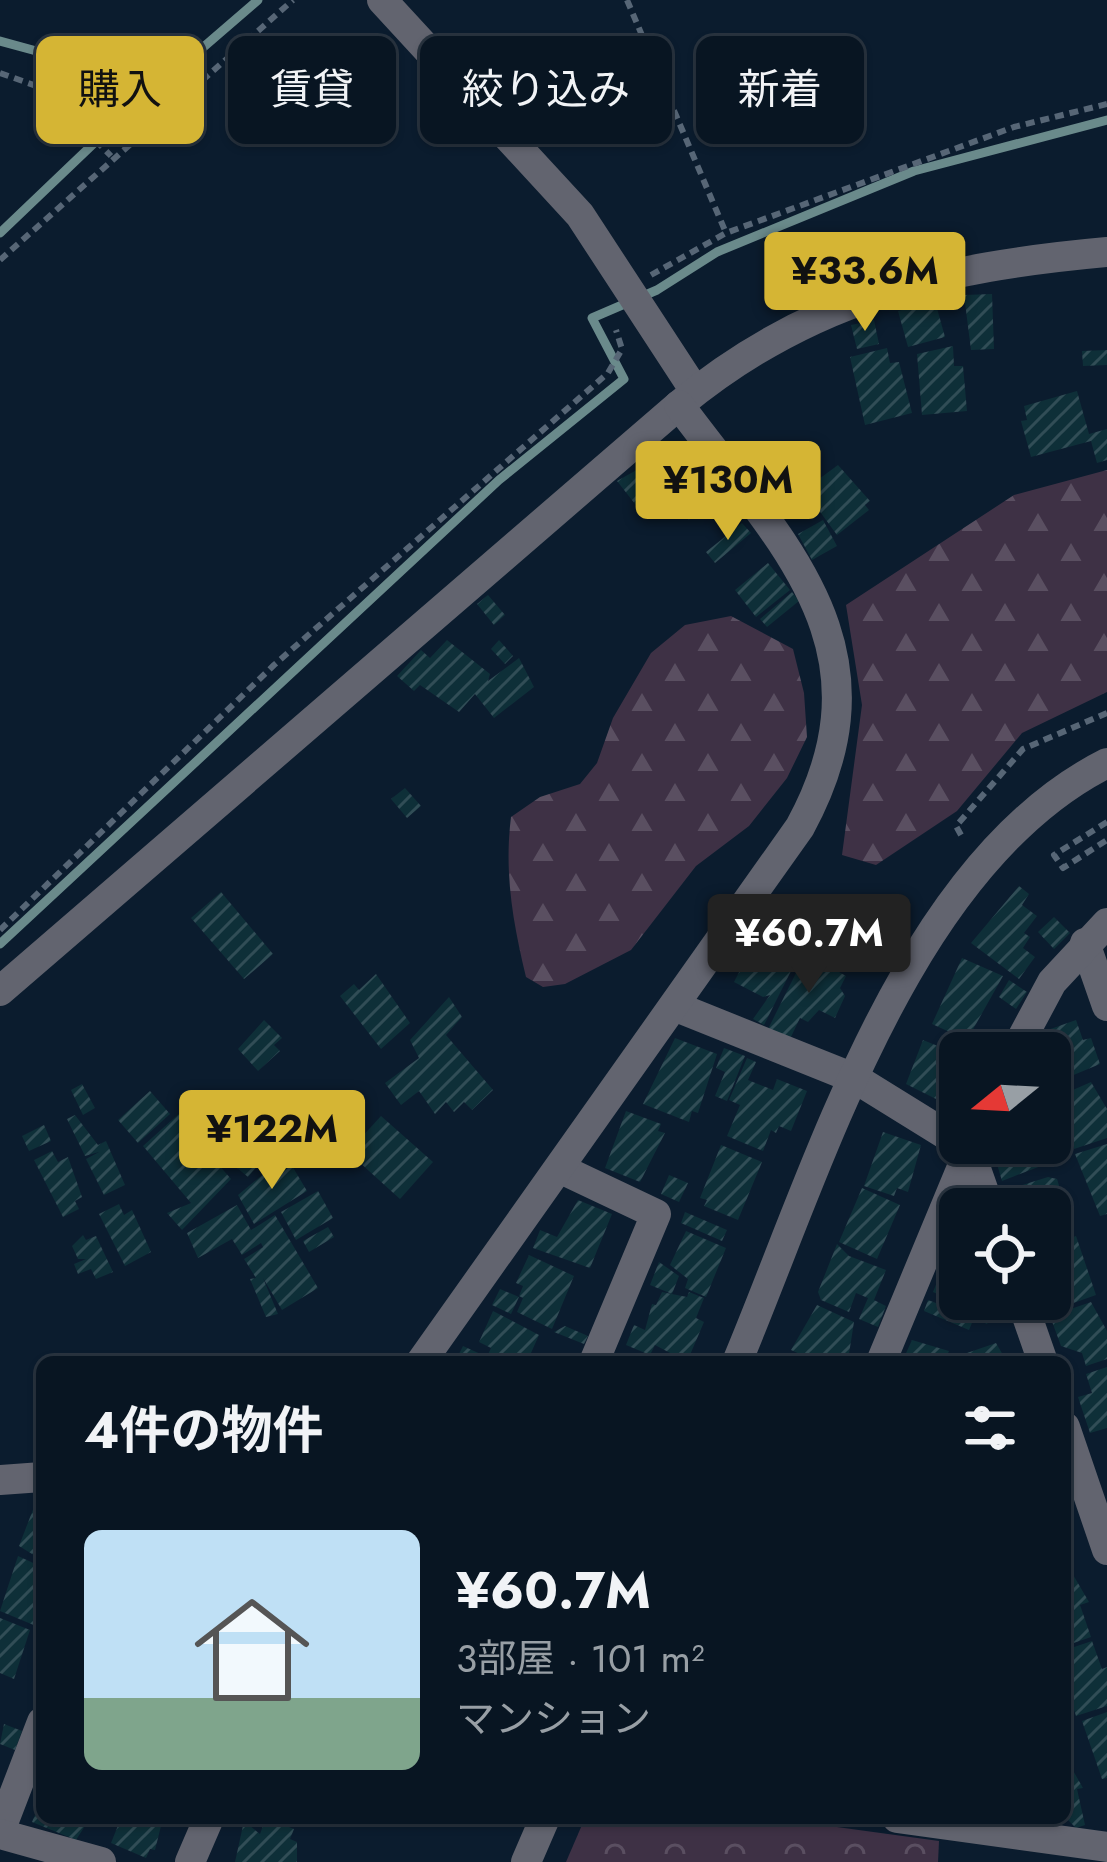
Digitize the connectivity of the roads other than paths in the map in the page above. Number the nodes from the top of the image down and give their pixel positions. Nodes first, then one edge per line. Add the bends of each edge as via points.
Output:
1 (382, 0) edge
2 (1107, 252) edge
3 (687, 398) junction
4 (1107, 763) edge
5 (1096, 933) edge
6 (0, 991) edge
7 (674, 1006) junction
8 (1107, 1006) edge
9 (1025, 1032) edge
10 (856, 1078) junction
11 (939, 1128) edge
12 (962, 1164) edge
13 (561, 1169) junction
14 (1028, 1320) edge
15 (425, 1356) edge
16 (597, 1356) edge
17 (740, 1356) edge
18 (882, 1356) edge
19 (1040, 1356) edge
20 (1084, 1466) edge
21 (36, 1477) edge
22 (0, 1480) edge
23 (1107, 1550) edge
24 (36, 1738) edge
25 (206, 1824) edge
26 (542, 1824) edge
27 (1014, 1826) edge
28 (0, 1832) edge
29 (1107, 1847) edge
30 (101, 1862) edge
31 (190, 1862) edge
32 (526, 1862) edge

1 - 3 street via 580,215 619,302
2 - 3 street via 916,280 848,301 773,336
3 - 6 street
3 - 7 street via 821,606 838,666 837,715 824,783 800,827
4 - 10 street via 1028,815 955,896 922,940
5 - 8 street
5 - 9 street via 1052,982
7 - 10 street
7 - 13 street
10 - 11 street
10 - 17 street
12 - 18 street
13 - 15 street
13 - 16 street via 656,1214
14 - 19 street
20 - 23 street
21 - 22 street
24 - 28 street
25 - 31 street
26 - 32 street
27 - 29 street
28 - 30 street

